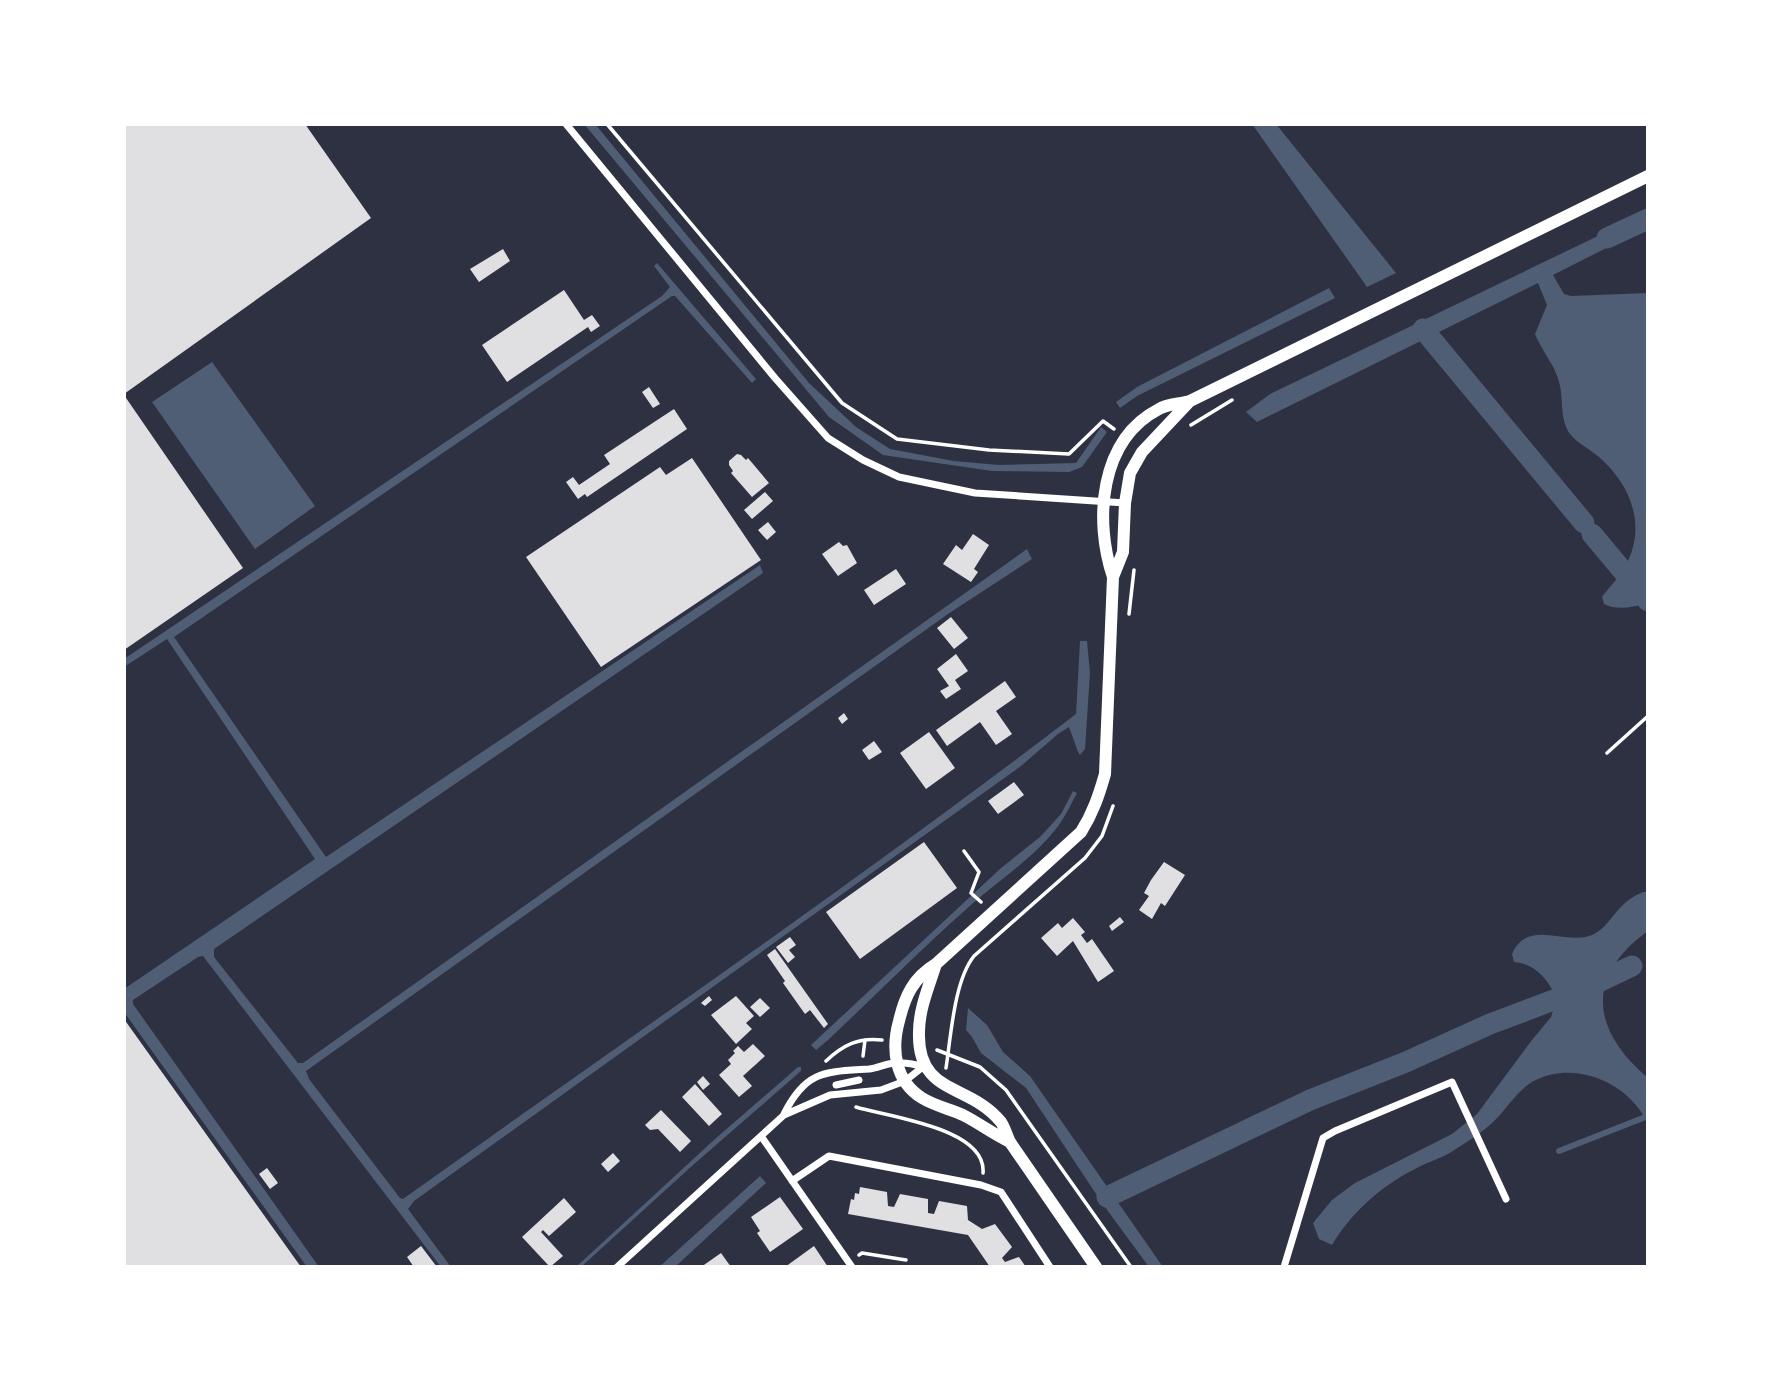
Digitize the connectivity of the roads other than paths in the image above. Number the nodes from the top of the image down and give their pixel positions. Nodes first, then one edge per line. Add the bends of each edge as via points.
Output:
1 (566, 124) edge
2 (1648, 176) edge
3 (1190, 401) junction
4 (1104, 501) junction
5 (1125, 503) junction
6 (1113, 577) junction
7 (936, 964) junction
8 (896, 1063) junction
9 (924, 1066) junction
10 (859, 1080) dead end
11 (905, 1081) junction
12 (836, 1085) dead end
13 (784, 1115) junction
14 (761, 1136) junction
15 (1010, 1142) junction
16 (792, 1181) junction
17 (1506, 1199) dead end
18 (850, 1264) edge
19 (617, 1267) edge
20 (1050, 1267) edge
21 (1096, 1267) edge
22 (1284, 1267) edge

1 - 4 street via 828,438 899,477 975,493
2 - 3 main road
3 - 4 main road via 1160,408 1132,430 1115,456
3 - 5 main road via 1135,461
4 - 5 street
4 - 6 main road via 1105,552
5 - 6 main road via 1123,552
6 - 7 main road via 1105,774 1091,816 1081,832
7 - 8 main road via 917,978 906,996 896,1032
7 - 9 main road via 921,1012
8 - 9 street
8 - 11 main road
8 - 13 street via 820,1075 792,1098
9 - 11 street
9 - 15 main road via 935,1079 992,1113
10 - 12 street
11 - 13 street via 881,1090 830,1095
11 - 15 main road via 924,1099
13 - 14 street
14 - 16 street
14 - 19 street
15 - 21 main road
16 - 18 street
16 - 20 street via 829,1156 981,1185 1001,1192
17 - 22 street via 1452,1082 1323,1138

